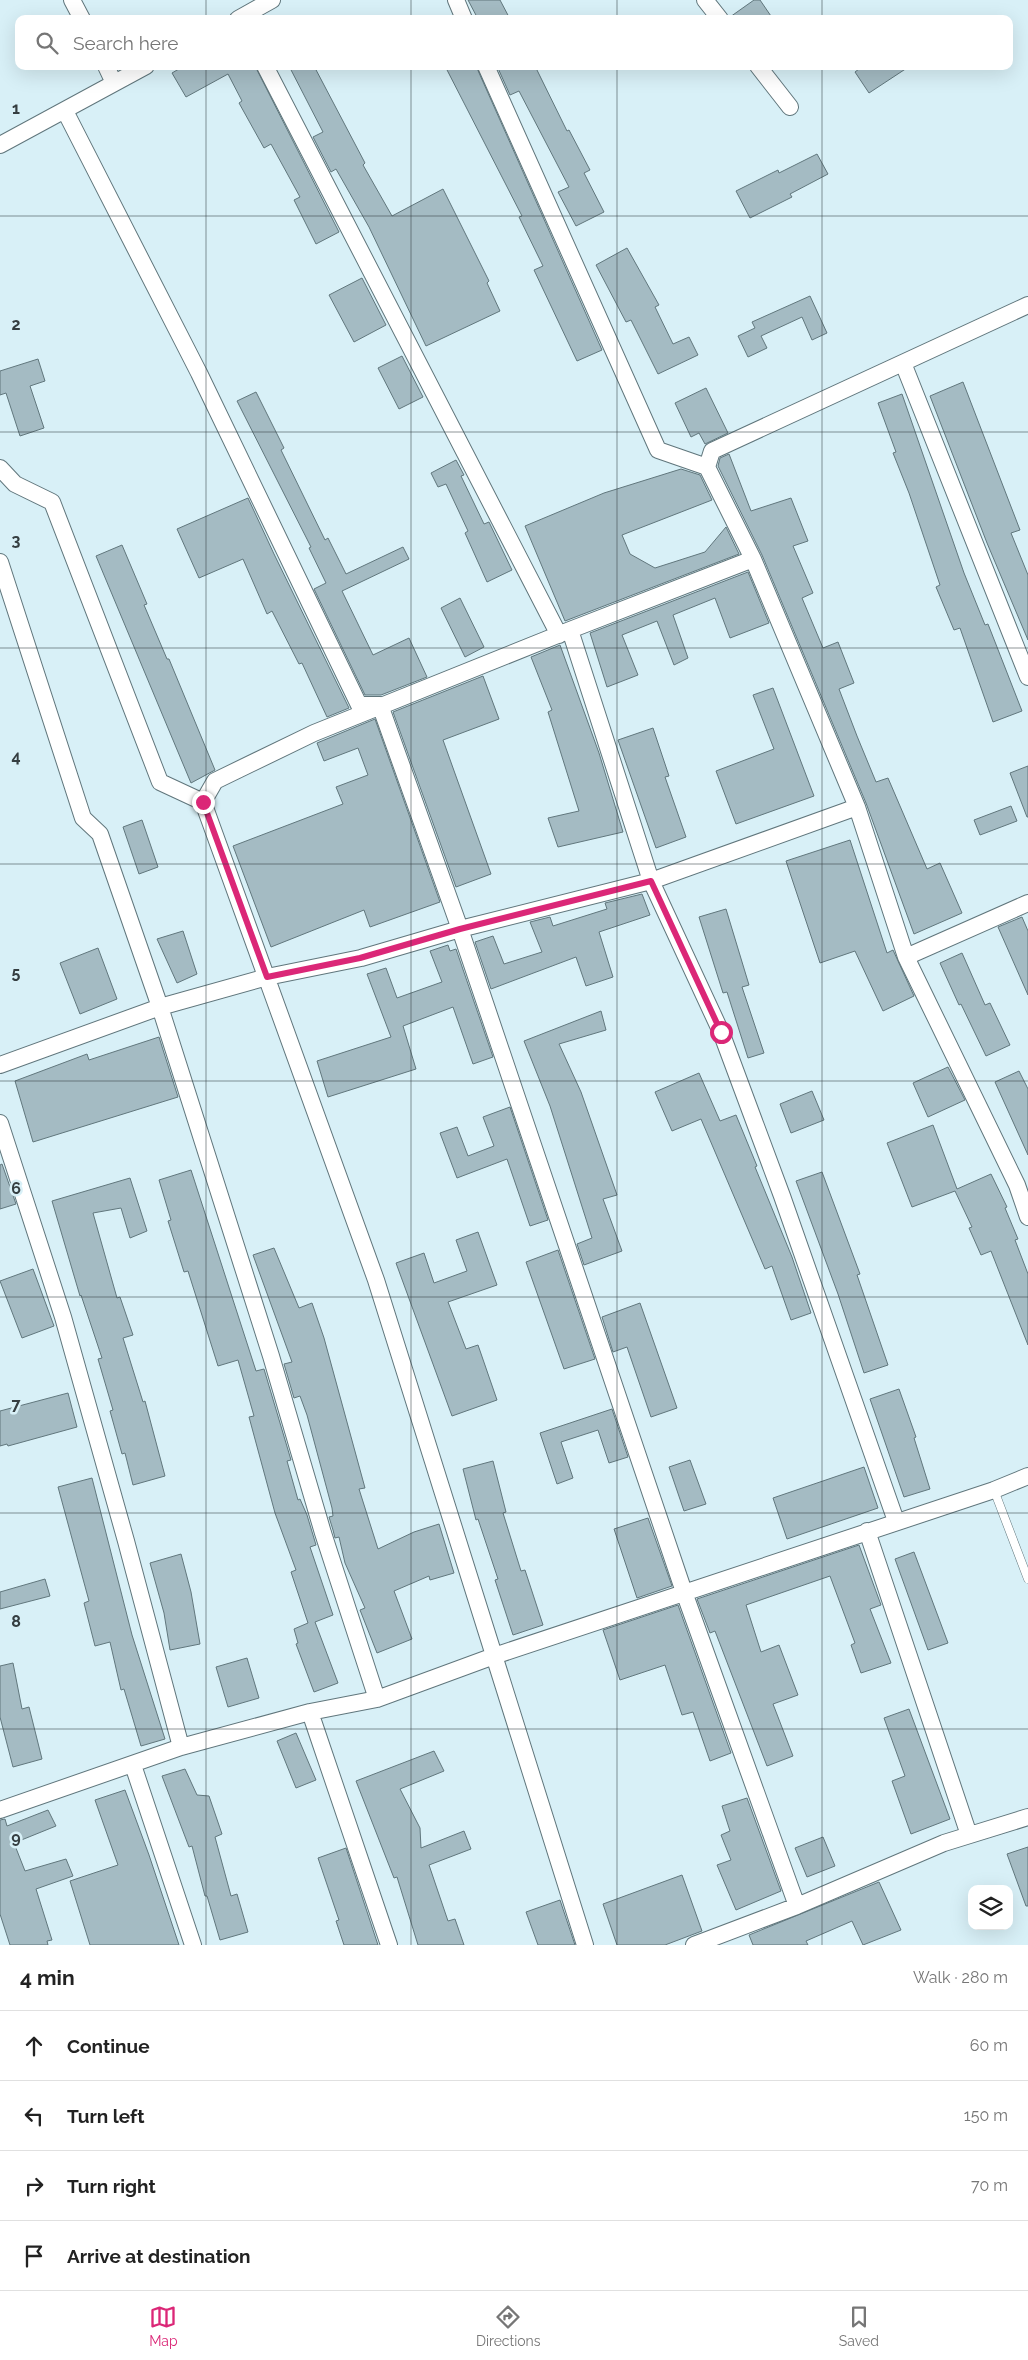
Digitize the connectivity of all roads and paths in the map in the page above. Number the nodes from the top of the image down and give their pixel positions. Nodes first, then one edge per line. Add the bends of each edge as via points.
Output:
1 (72, 0) edge
2 (272, 0) edge
3 (456, 0) edge
4 (705, 0) edge
5 (80, 15) edge
6 (244, 15) edge
7 (462, 15) edge
8 (717, 15) edge
9 (108, 70) edge
10 (138, 70) edge
11 (267, 70) edge
12 (488, 70) edge
13 (761, 70) edge
14 (114, 83) junction
15 (790, 107) dead end
16 (64, 111) junction
17 (0, 145) edge
18 (1028, 305) edge
19 (903, 363) junction
20 (707, 467) junction
21 (0, 468) edge
22 (753, 559) junction
23 (0, 562) edge
24 (564, 632) junction
25 (1028, 677) edge
26 (380, 705) junction
27 (203, 802) junction
28 (857, 807) junction
29 (651, 881) junction
30 (1028, 903) edge
31 (460, 929) junction
32 (906, 957) junction
33 (267, 977) junction
34 (160, 1007) junction
35 (0, 1065) edge
36 (0, 1123) edge
37 (1028, 1217) edge
38 (1028, 1476) edge
39 (994, 1490) junction
40 (896, 1521) junction
41 (867, 1531) junction
42 (1028, 1579) edge
43 (684, 1592) junction
44 (494, 1656) junction
45 (377, 1699) junction
46 (310, 1712) junction
47 (180, 1747) junction
48 (133, 1765) junction
49 (0, 1810) edge
50 (1028, 1817) edge
51 (969, 1835) junction
52 (797, 1906) junction
53 (193, 1945) edge
54 (389, 1945) edge
55 (586, 1945) edge
56 (694, 1945) edge

1 - 5 street
2 - 6 street
3 - 7 street
4 - 8 street
9 - 14 street
10 - 14 street
11 - 24 street
12 - 20 street via 658,450
13 - 15 street
14 - 16 street
16 - 17 street
16 - 26 street via 199,373 359,705
18 - 19 street
19 - 20 street via 712,451
19 - 25 street
20 - 22 street
21 - 27 street via 15,484 52,502 160,782
22 - 24 street
22 - 28 street
23 - 34 street via 83,818 100,834
24 - 26 street
24 - 29 street
26 - 27 street via 216,781
26 - 31 street
27 - 33 street
28 - 29 street
28 - 32 street
29 - 31 street
29 - 40 street via 724,1041
30 - 32 street
31 - 33 street via 360,958
31 - 43 street
32 - 37 street via 1017,1184
33 - 34 street
33 - 44 street via 376,1280
34 - 35 street
34 - 45 street
36 - 47 street via 63,1317
38 - 39 street
39 - 40 street
39 - 42 lane
40 - 41 street
41 - 43 street
41 - 51 street
43 - 44 street
43 - 52 street
44 - 45 street
44 - 55 street
45 - 46 street
46 - 47 street
46 - 54 street
47 - 48 street
48 - 49 street
48 - 53 street
50 - 51 street
51 - 52 street
52 - 56 street

